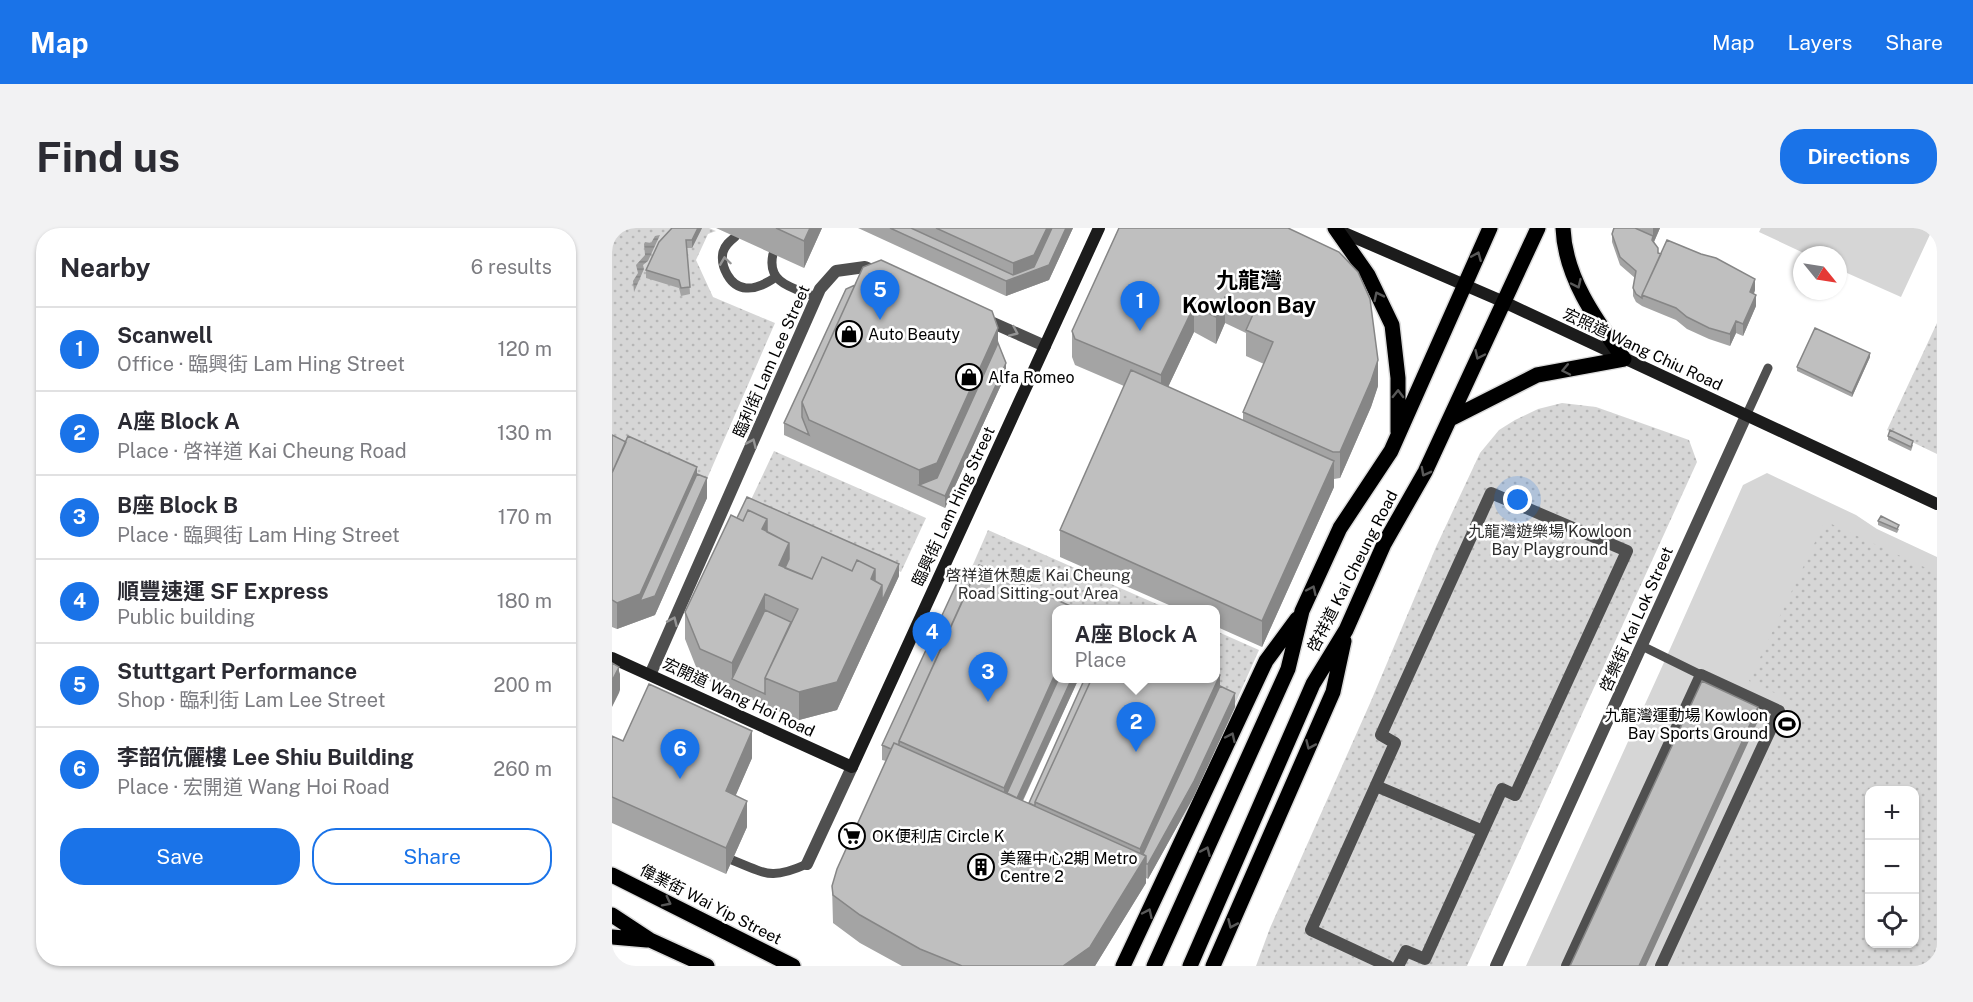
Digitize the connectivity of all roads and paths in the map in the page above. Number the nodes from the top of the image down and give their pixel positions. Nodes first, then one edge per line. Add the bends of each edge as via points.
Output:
1 (1100, 228) edge
2 (1334, 228) edge
3 (1490, 228) edge
4 (1538, 228) edge
5 (1563, 228) edge
6 (735, 237) dead end
7 (773, 254) dead end
8 (887, 277) edge
9 (776, 278) junction
10 (1465, 285) junction
11 (816, 297) junction
12 (1504, 302) junction
13 (973, 315) edge
14 (1045, 346) junction
15 (1624, 359) junction
16 (1768, 368) dead end
17 (1746, 416) junction
18 (1450, 419) junction
19 (1398, 438) junction
20 (1937, 504) edge
21 (1302, 612) junction
22 (1346, 630) junction
23 (1642, 646) junction
24 (612, 657) edge
25 (650, 675) junction
26 (1701, 675) junction
27 (852, 767) junction
28 (1376, 786) junction
29 (1483, 831) junction
30 (732, 860) edge
31 (807, 864) joint
32 (613, 875) edge
33 (612, 915) edge
34 (612, 937) edge
35 (650, 940) junction
36 (1192, 961) edge
37 (707, 966) edge
38 (793, 966) edge
39 (1123, 966) edge
40 (1154, 966) edge
41 (1213, 966) edge
42 (1388, 966) edge
43 (1398, 966) edge
44 (1496, 966) edge
45 (1566, 966) edge
46 (1661, 966) edge

1 - 14 street, 臨興街 Lam Hing Street
2 - 10 street, 宏照道 Wang Chiu Road
19 -> 2 main road via 1398,378 1392,325 1368,275
10 -> 3 main road, 啓祥道 Kai Cheung Road
4 - 12 main road, 啓祥道 Kai Cheung Road
5 -> 15 main road via 1570,268 1589,310
9 -> 6 lane via 758,287 744,288 732,282 724,267 723,251
7 - 9 lane via 771,265
8 - 11 street, 臨利街 Lam Lee Street via 865,267 836,272
9 - 11 lane
10 - 12 street, 宏照道 Wang Chiu Road
10 - 19 main road, 啓祥道 Kai Cheung Road
25 -> 11 street, 臨利街 Lam Lee Street
12 - 15 street, 宏照道 Wang Chiu Road
12 -> 18 main road, 啓祥道 Kai Cheung Road
13 -> 14 street
14 - 27 street, 臨興街 Lam Hing Street
15 - 17 street, 宏照道 Wang Chiu Road
15 -> 18 main road via 1537,375
16 - 17 lane
17 - 20 street, 宏照道 Wang Chiu Road
17 - 23 street, 啓樂街 Kai Lok Street
18 -> 22 main road, 啓祥道 Kai Cheung Road via 1384,544
21 -> 19 main road, 啓祥道 Kai Cheung Road via 1341,528
39 -> 21 main road via 1266,661
40 -> 21 main road, 啓祥道 Kai Cheung Road via 1288,669
22 - 36 main road, 啓祥道 Kai Cheung Road via 1313,684
22 -> 41 main road via 1333,692
23 - 26 lane
23 - 44 street, 啓樂街 Kai Lok Street
24 - 25 street, 宏開道 Wang Hoi Road
25 - 27 street, 宏開道 Wang Hoi Road
26 - 45 street
26 - 46 street via 1779,711
27 - 31 street, 臨興街 Lam Hing Street
28 - 29 street
28 - 29 street via 1395,743 1381,735 1491,493 1627,551 1515,795 1502,789
28 - 42 street via 1311,930
29 - 43 street via 1425,959 1406,951
30 - 31 lane via 766,875 785,874
32 -> 38 main road, 偉業街 Wai Yip Street
33 - 35 main road
34 - 35 main road
35 - 37 main road

